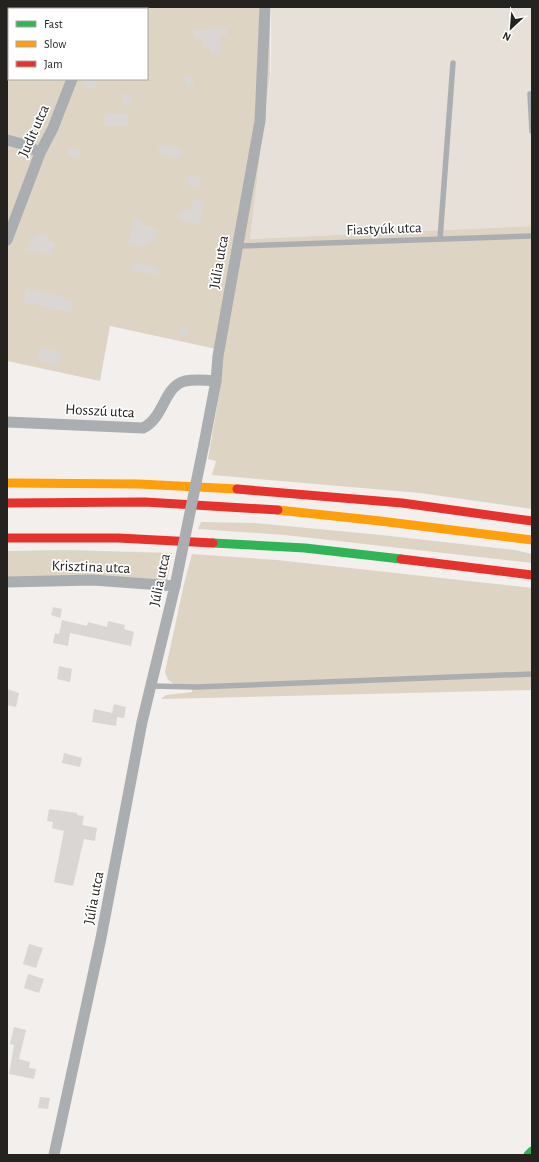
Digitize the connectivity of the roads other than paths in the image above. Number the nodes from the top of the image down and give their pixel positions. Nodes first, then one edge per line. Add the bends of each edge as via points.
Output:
1 (265, 7) edge
2 (453, 63) dead end
3 (72, 80) edge
4 (530, 94) dead end
5 (532, 131) edge
6 (7, 140) edge
7 (40, 153) junction
8 (532, 236) edge
9 (440, 239) junction
10 (7, 240) edge
11 (238, 246) junction
12 (216, 381) junction
13 (7, 422) edge
14 (7, 483) edge
15 (7, 503) edge
16 (532, 521) edge
17 (7, 538) edge
18 (532, 540) edge
19 (532, 576) edge
20 (7, 582) edge
21 (175, 586) junction
22 (532, 674) edge
23 (152, 686) junction
24 (532, 1151) edge
25 (54, 1155) edge
26 (528, 1155) edge

1 - 11 street, Júlia utca via 260,121
2 - 9 lane
3 - 7 street, Judit utca
4 - 5 lane
6 - 7 street via 26,145
7 - 10 street, Judit utca
8 - 9 lane, Fiastyúk utca
9 - 11 lane, Fiastyúk utca
11 - 12 street, Júlia utca via 218,356
12 - 13 street, Hosszú utca via 193,380 176,385 156,419 143,428
12 - 21 street, Júlia utca, bridge
14 - 16 main road via 231,487 422,505
15 - 18 main road via 85,502 227,506 420,524
17 - 19 main road via 118,538 305,548
20 - 21 street, Krisztina utca via 93,580
21 - 23 street, Júlia utca
22 - 23 lane via 196,687
23 - 25 street, Júlia utca via 142,722 101,938
24 - 26 main road

